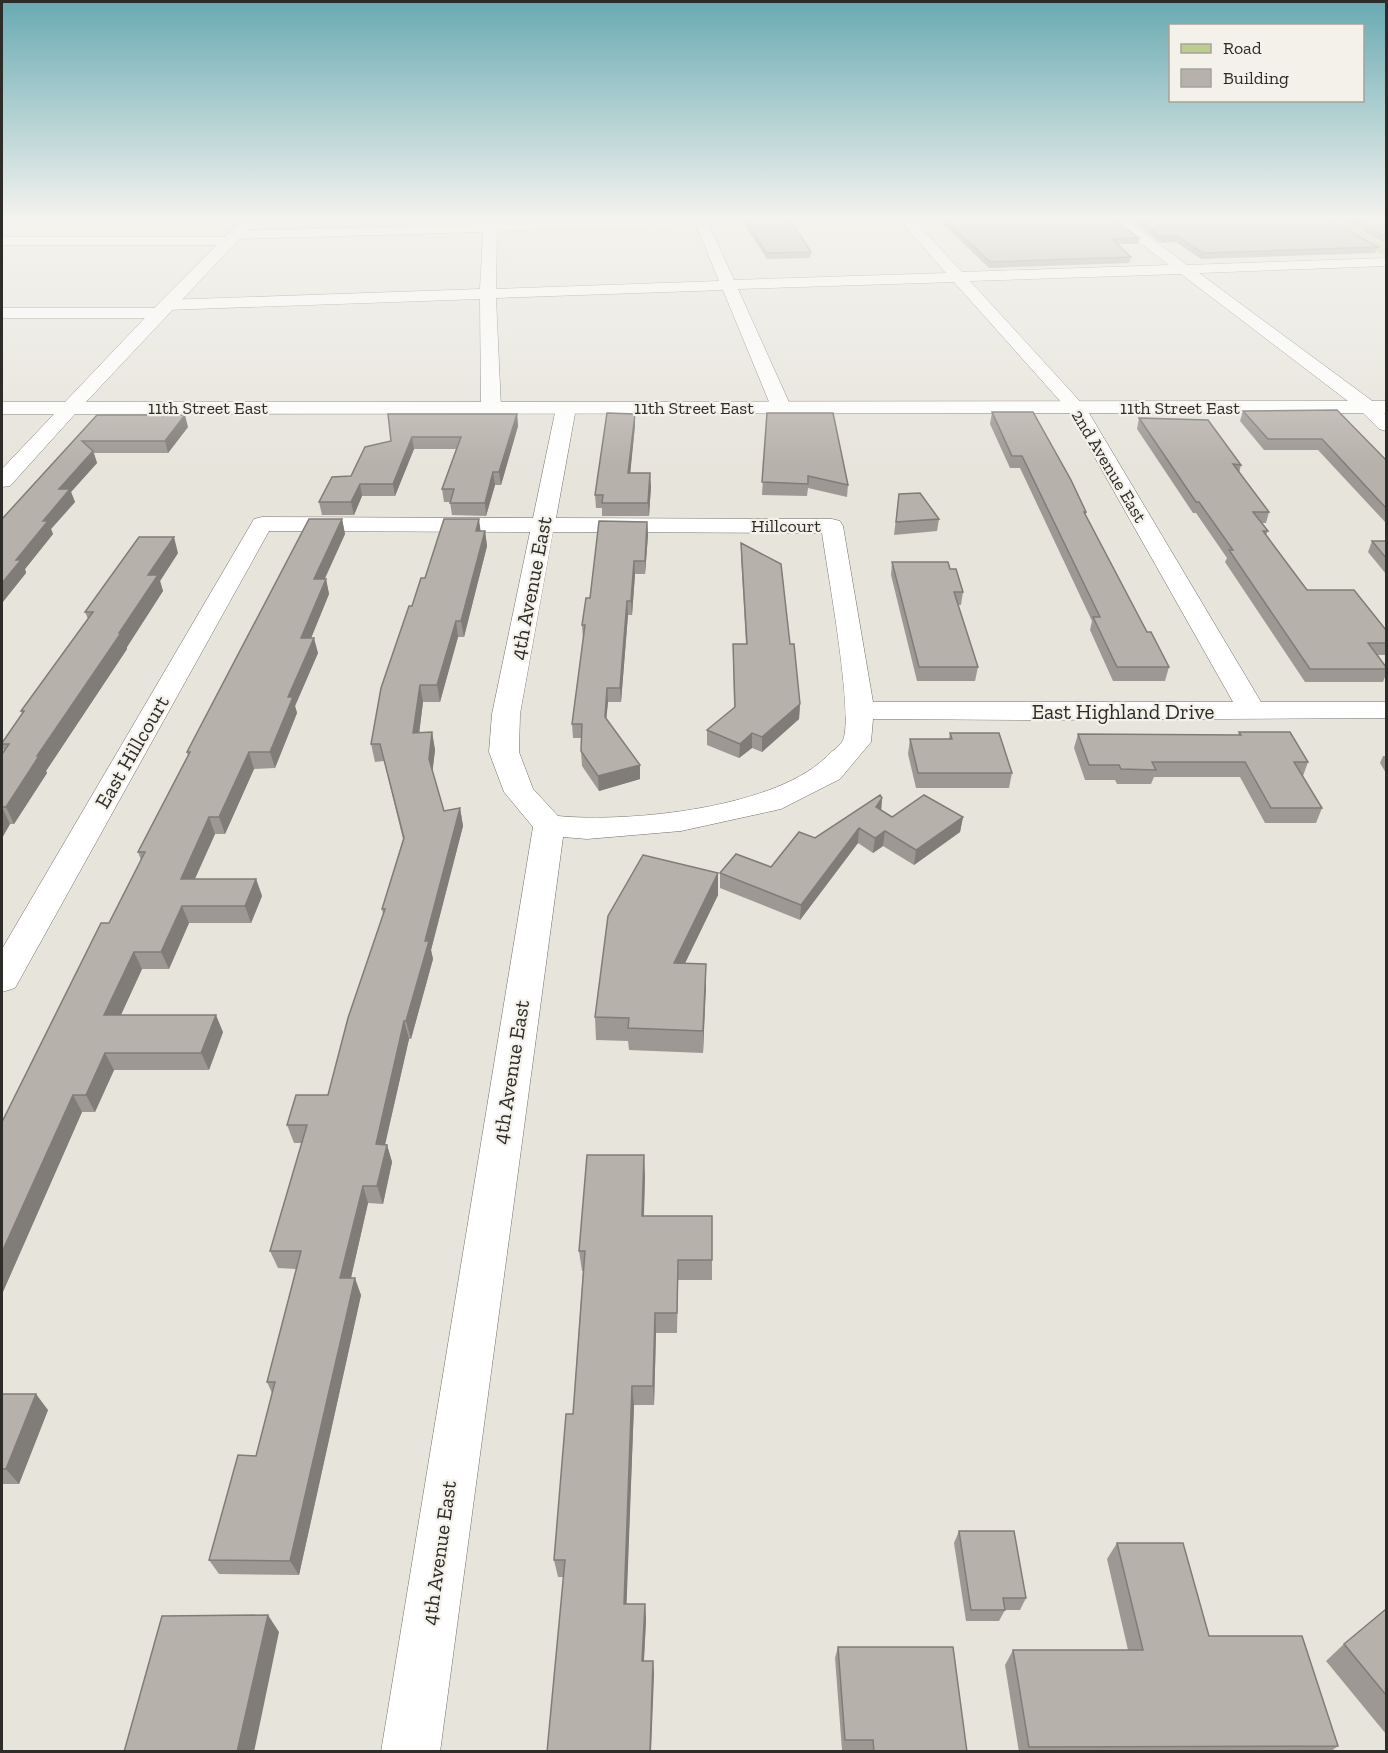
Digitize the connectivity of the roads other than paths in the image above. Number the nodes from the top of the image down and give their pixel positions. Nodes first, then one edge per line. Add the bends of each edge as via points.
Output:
1 (171, 301) edge
2 (341, 301) edge
3 (488, 301) edge
4 (735, 301) edge
5 (980, 301) edge
6 (1227, 301) edge
7 (163, 309) junction
8 (2, 313) edge
9 (1377, 407) edge
10 (2, 408) edge
11 (70, 408) junction
12 (491, 408) junction
13 (566, 408) junction
14 (1076, 408) junction
15 (782, 409) junction
16 (1386, 425) edge
17 (2, 481) edge
18 (262, 524) joint
19 (543, 525) junction
20 (860, 710) junction
21 (1386, 710) edge
22 (1252, 711) junction
23 (549, 825) junction
24 (6, 962) edge
25 (410, 1752) edge

1 - 7 street
2 - 7 street
3 - 12 street
4 - 15 street
5 - 14 street, 2nd Avenue East
6 - 9 street
7 - 8 street
7 - 11 street
9 - 14 street, 11th Street East
9 - 16 street
10 - 11 street, 11th Street East
11 - 12 street, 11th Street East
11 - 17 street
12 - 13 street, 11th Street East
13 - 15 street, 11th Street East
13 - 19 street, 4th Avenue East
14 - 15 street, 11th Street East
14 - 22 street, 2nd Avenue East
18 - 19 street, Hillcourt
18 - 24 street, East Hillcourt
19 - 20 street, Hillcourt via 832,526
19 - 23 street, 4th Avenue East via 506,714 504,753 519,792
20 - 22 street, East Highland Drive
20 - 23 street, Hillcourt via 857,742 829,773 770,802 681,821 587,829
21 - 22 street, East Highland Drive
23 - 25 street, 4th Avenue East

